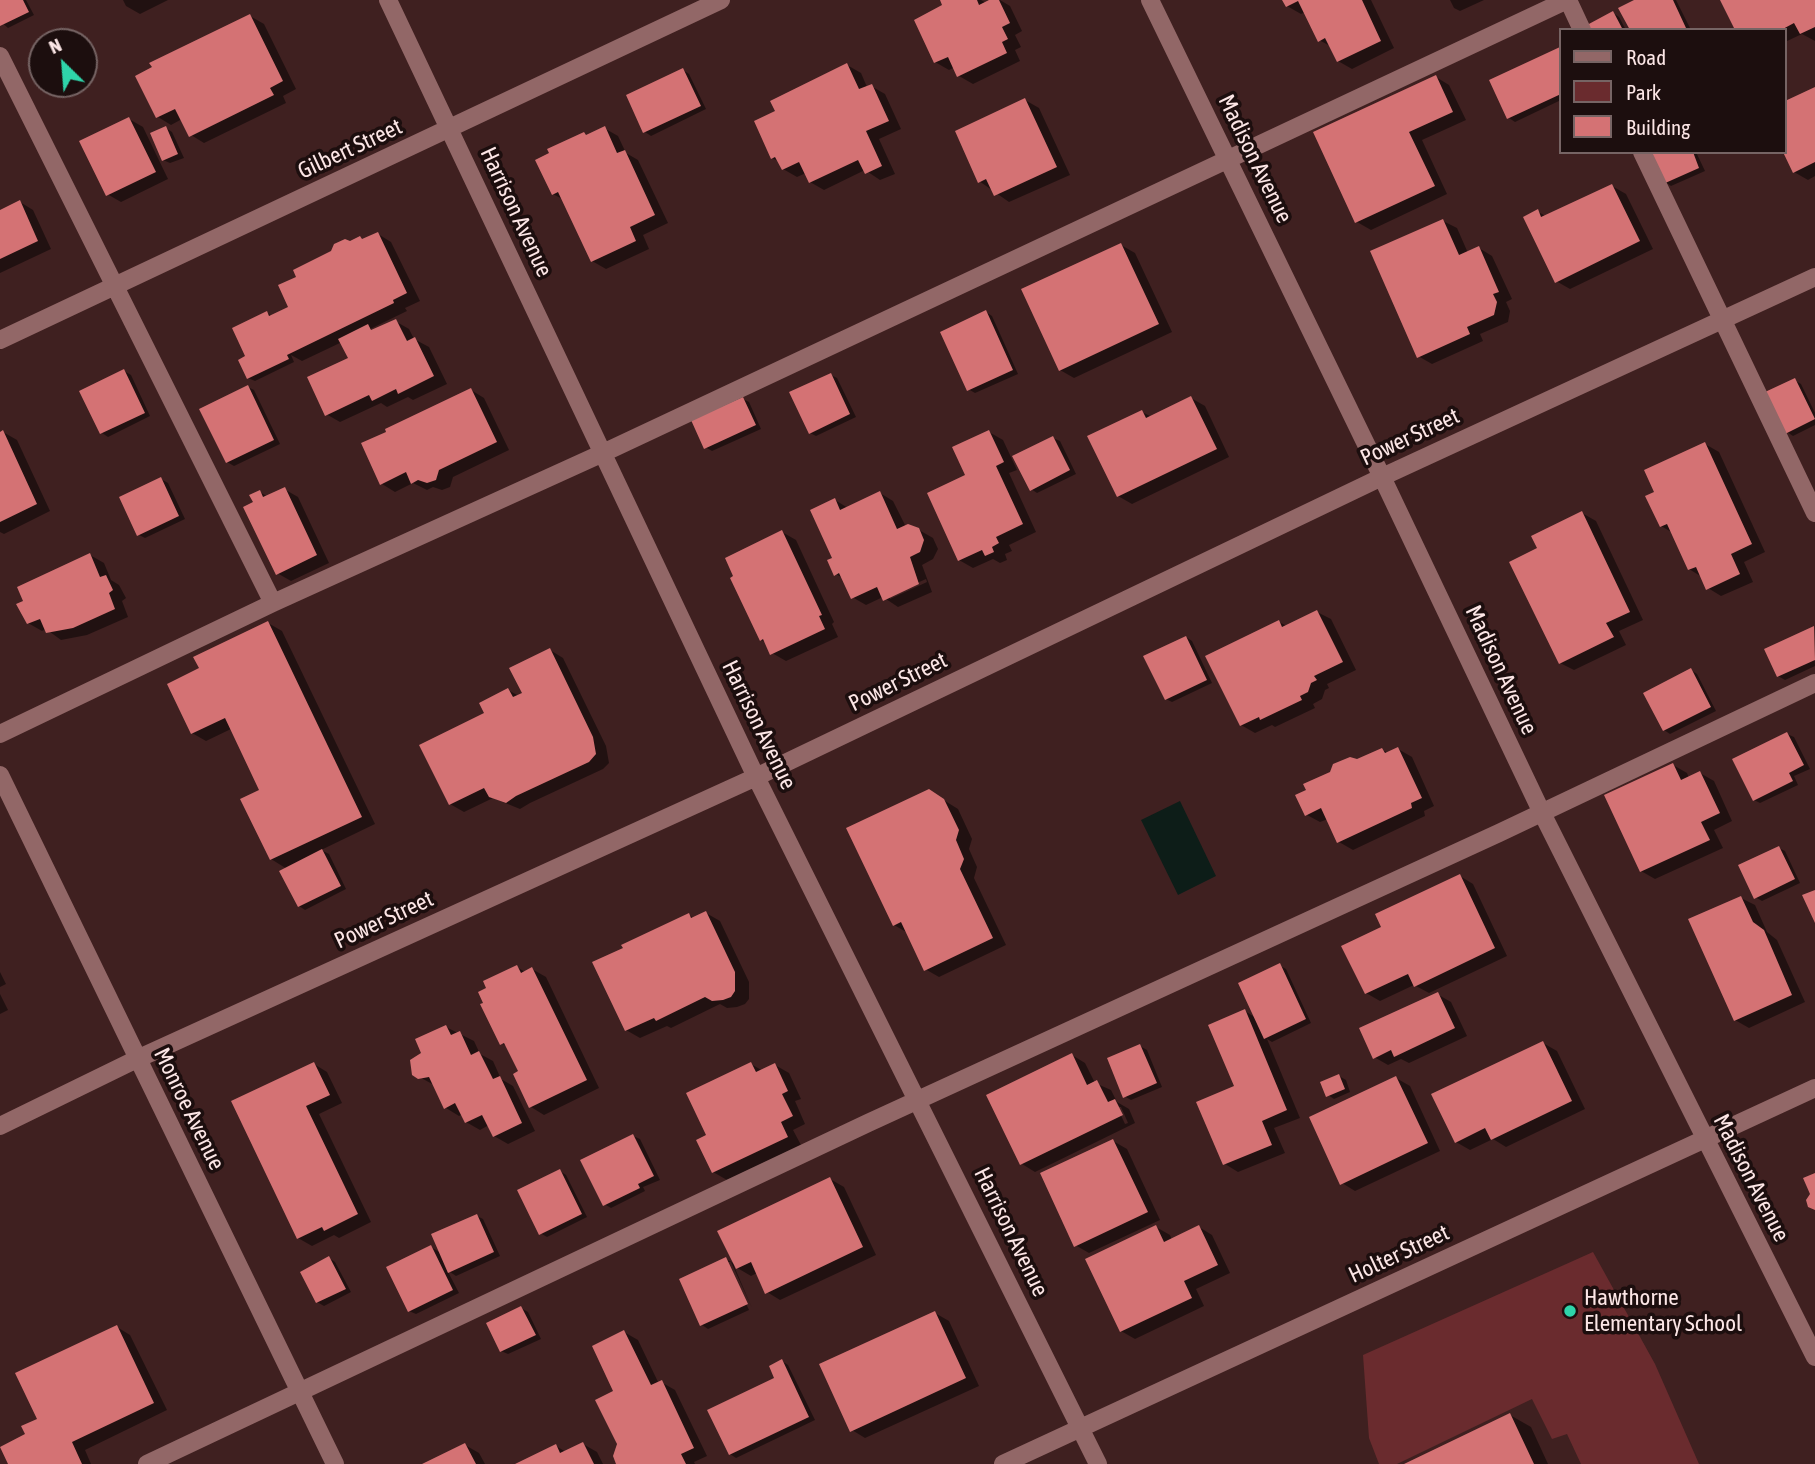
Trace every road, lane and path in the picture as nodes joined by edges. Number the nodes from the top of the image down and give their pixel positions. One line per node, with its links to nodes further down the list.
1 (388, 0): 7 (street, Harrison Avenue)
2 (721, 0): 7 (street, Gilbert Street)
3 (1150, 0): 9 (street, Madison Avenue)
4 (1567, 0): 5 (street); 9 (street)
5 (1581, 28)
6 (0, 56): 11 (street)
7 (450, 129): 11 (street, Gilbert Street); 14 (street, Harrison Avenue)
8 (1643, 154): 12 (street)
9 (1228, 159): 14 (street); 15 (street, Madison Avenue)
10 (1815, 277): 12 (street, Power Street)
11 (116, 285): 13 (street, Gilbert Street); 17 (street)
12 (1723, 320): 15 (street, Power Street); 16 (street)
13 (0, 340)
14 (603, 453): 17 (street); 21 (street, Harrison Avenue)
15 (1382, 477): 21 (street, Power Street); 22 (street, Madison Avenue)
16 (1815, 513)
17 (273, 603): 19 (street)
18 (1815, 683): 22 (street)
19 (0, 734)
20 (0, 775): 23 (street, Monroe Avenue)
21 (756, 777): 23 (street, Power Street); 25 (street, Harrison Avenue)
22 (1542, 813): 25 (street); 27 (street, Madison Avenue)
23 (137, 1059): 26 (street, Power Street); 29 (street, Monroe Avenue)
24 (1815, 1088): 27 (street, Holter Street)
25 (918, 1099): 29 (street); 30 (street, Harrison Avenue)
26 (0, 1126)
27 (1704, 1140): 28 (street, Madison Avenue); 30 (street, Holter Street)
28 (1815, 1357)
29 (299, 1392): 31 (street); 32 (street, Monroe Avenue)
30 (1080, 1428): 33 (street, Holter Street); 34 (street, Harrison Avenue)
31 (146, 1464)
32 (335, 1464)
33 (1003, 1464)
34 (1098, 1464)

